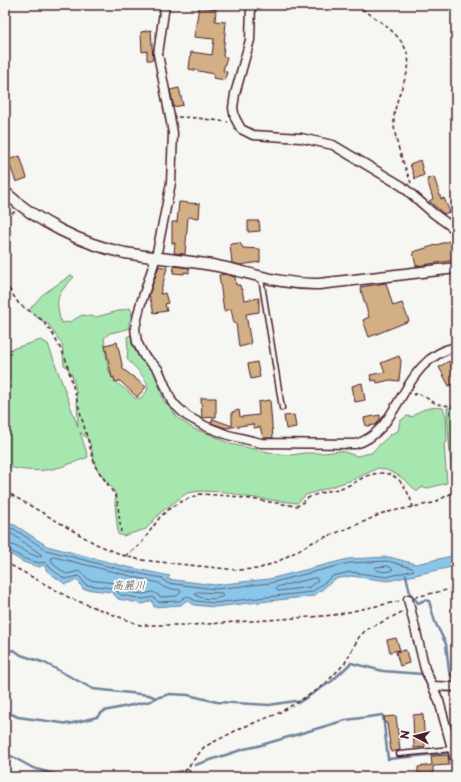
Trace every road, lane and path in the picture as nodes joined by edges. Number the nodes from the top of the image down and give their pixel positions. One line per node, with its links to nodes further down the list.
1 (165, 5): 4 (street)
2 (252, 5): 5 (street)
3 (356, 5): 7 (path)
4 (170, 118): 5 (path); 9 (street)
5 (237, 123): 7 (street)
6 (5, 192): 9 (street)
7 (415, 196): 8 (street)
8 (456, 230)
9 (156, 257): 11 (street); 14 (street)
10 (456, 268): 11 (street)
11 (260, 277): 16 (lane)
12 (5, 283): 20 (path)
13 (456, 347): 14 (street)
14 (396, 404): 15 (path)
15 (456, 407)
16 (282, 408)
17 (5, 491): 21 (path)
18 (456, 491): 19 (path)
19 (413, 507): 21 (path); 21 (path)
20 (122, 532)
21 (125, 556)
22 (5, 562): 24 (path)
23 (456, 588): 24 (path)
24 (408, 600): 25 (street)
25 (409, 609): 26 (street); 31 (path)
26 (433, 686): 27 (street); 28 (street)
27 (456, 687)
28 (452, 749): 29 (lane); 30 (street)
29 (400, 754)
30 (456, 763)
31 (186, 772): 32 (lane)
32 (189, 777)

